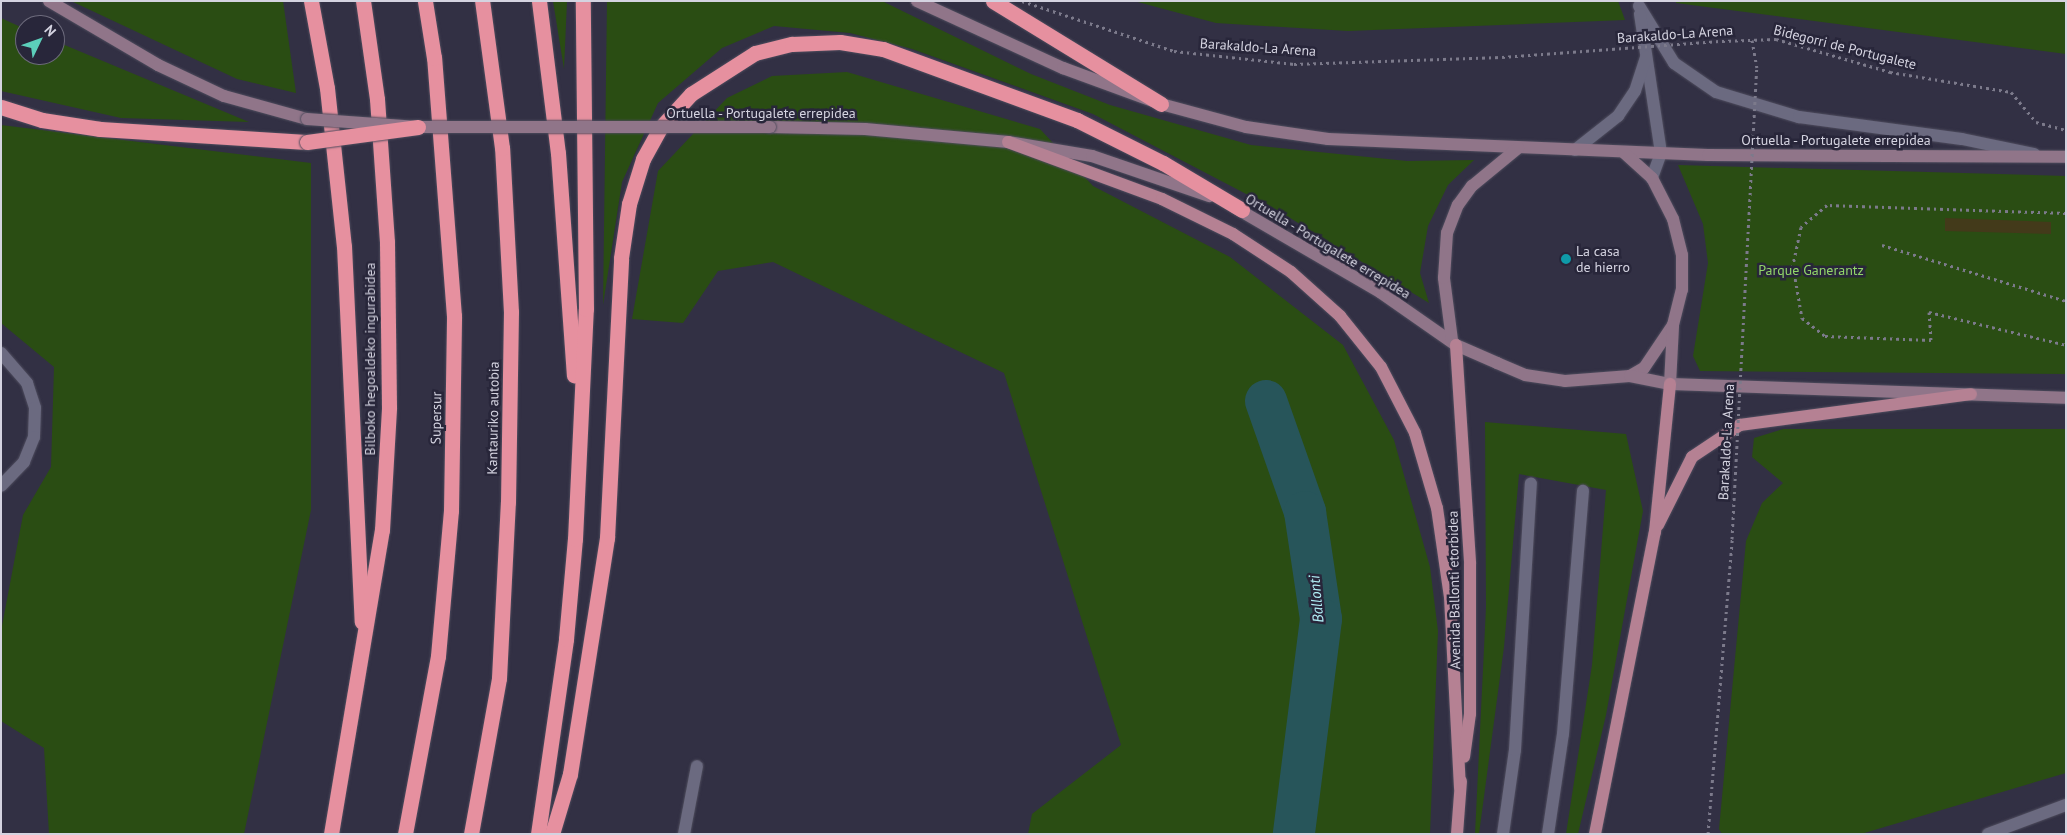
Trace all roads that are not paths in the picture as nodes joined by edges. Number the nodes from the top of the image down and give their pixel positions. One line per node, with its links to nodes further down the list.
1 (49, 1): 14 (street, Ortuella - Portugalete errepidea, bridge)
2 (311, 1): 36 (highway)
3 (363, 1): 36 (highway, Bilboko hegoaldeko ingurabidea)
4 (425, 1): 41 (highway, Supersur)
5 (482, 1): 42 (highway, Kantauriko autobia)
6 (539, 1): 31 (highway)
7 (583, 1): 31 (highway)
8 (916, 1): 12 (street)
9 (993, 1): 12 (highway)
10 (1638, 4): 11 (street); 20 (street)
11 (1647, 55): 17 (street); 19 (street)
12 (1161, 104): 16 (street)
13 (1, 107): 14 (highway, bridge)
14 (418, 127): 15 (street, Ortuella - Portugalete errepidea, bridge)
15 (1008, 142): 23 (street, Ortuella - Portugalete errepidea); 38 (main road)
16 (1518, 148): 17 (street, Ortuella - Portugalete errepidea); 25 (street)
17 (1575, 150): 18 (street, Ortuella - Portugalete errepidea)
18 (1623, 152): 19 (street, Ortuella - Portugalete errepidea); 22 (street)
19 (1661, 153): 20 (street, Ortuella - Portugalete errepidea); 22 (street)
20 (2049, 157): 21 (street, Ortuella - Portugalete errepidea)
21 (2066, 157)
22 (1652, 178): 24 (street)
23 (1242, 210): 25 (street, Ortuella - Portugalete errepidea); 44 (highway)
24 (1673, 325): 27 (street); 28 (street)
25 (1454, 343): 27 (street, Ortuella - Portugalete errepidea); 38 (main road, Avenida Ballonti etorbidea)
26 (1, 353): 33 (street)
27 (1630, 376): 28 (street)
28 (1670, 384): 29 (street); 35 (main road)
29 (1971, 394): 30 (street); 35 (main road)
30 (2066, 398)
31 (579, 448): 43 (highway)
32 (1531, 483): 47 (street)
33 (1, 486)
34 (1583, 491): 48 (street)
35 (1655, 532): 49 (main road)
36 (364, 648): 40 (highway, Bilboko hegoaldeko ingurabidea)
37 (697, 766): 45 (street)
38 (1460, 788): 46 (main road, Avenida Ballonti etorbidea)
39 (2066, 805): 50 (street)
40 (331, 834)
41 (405, 834)
42 (471, 834)
43 (538, 834)
44 (552, 834)
45 (684, 834)
46 (1456, 834)
47 (1503, 834)
48 (1548, 834)
49 (1595, 834)
50 (1988, 834)

